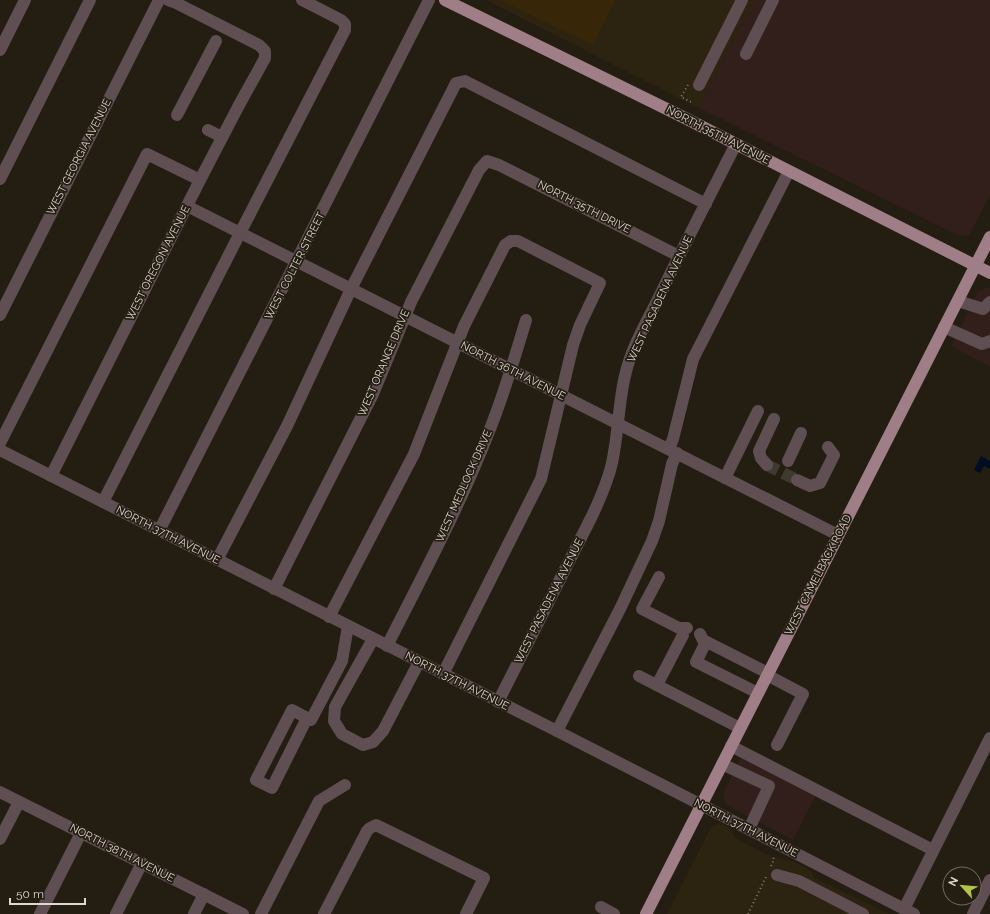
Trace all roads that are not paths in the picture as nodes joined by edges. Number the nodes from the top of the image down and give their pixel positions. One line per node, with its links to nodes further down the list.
1 (25, 0): 11 (street)
2 (90, 0): 20 (street)
3 (159, 0): 33 (street, WEST GEORGIA AVENUE)
4 (168, 0): 16 (street, WEST OREGON AVENUE)
5 (302, 0): 24 (street)
6 (429, 0): 27 (street, WEST COLTER STREET)
7 (445, 0): 17 (main road, NORTH 35TH AVENUE)
8 (742, 0): 13 (street)
9 (774, 0): 12 (street)
10 (216, 41): 14 (street)
11 (0, 50)
12 (746, 54)
13 (699, 85)
14 (177, 115)
15 (208, 130): 16 (street)
16 (222, 137): 21 (street, WEST OREGON AVENUE)
17 (736, 144): 19 (main road, NORTH 35TH AVENUE); 22 (street, WEST PASADENA AVENUE)
18 (487, 161): 26 (street, NORTH 35TH DRIVE); 34 (street, WEST ORANGE DRIVE)
19 (789, 171): 28 (main road, NORTH 35TH AVENUE); 48 (street)
20 (0, 180)
21 (200, 180): 23 (street, WEST OREGON AVENUE); 45 (street)
22 (706, 204): 26 (street, WEST PASADENA AVENUE); 30 (street)
23 (187, 206): 24 (street, NORTH 36TH AVENUE); 51 (street, WEST OREGON AVENUE)
24 (240, 233): 27 (street, NORTH 36TH AVENUE); 54 (street)
25 (990, 237): 28 (main road, WEST CAMELBACK ROAD)
26 (679, 256): 43 (street, WEST PASADENA AVENUE)
27 (297, 262): 30 (street, NORTH 36TH AVENUE); 55 (street, WEST COLTER STREET)
28 (975, 266): 29 (main road, NORTH 35TH AVENUE); 31 (main road, WEST CAMELBACK ROAD)
29 (990, 273)
30 (351, 289): 34 (street, NORTH 36TH AVENUE); 57 (street)
31 (958, 301): 32 (street); 36 (main road, WEST CAMELBACK ROAD)
32 (990, 302)
33 (0, 315)
34 (405, 316): 38 (street, NORTH 36TH AVENUE); 59 (street, WEST ORANGE DRIVE)
35 (526, 320): 39 (street, WEST MEDLOCK DRIVE)
36 (944, 327): 37 (street); 56 (main road, WEST CAMELBACK ROAD)
37 (990, 341)
38 (458, 343): 39 (street, NORTH 36TH AVENUE); 40 (street); 60 (street)
39 (511, 370): 40 (street, NORTH 36TH AVENUE); 65 (street, WEST MEDLOCK DRIVE)
40 (561, 395): 43 (street, NORTH 36TH AVENUE); 67 (street)
41 (758, 411): 52 (street)
42 (774, 420): 50 (street)
43 (619, 424): 48 (street, NORTH 36TH AVENUE); 72 (street, WEST PASADENA AVENUE)
44 (801, 433): 49 (street)
45 (0, 443)
46 (828, 447): 53 (street)
47 (0, 450): 51 (street, NORTH 37TH AVENUE)
48 (673, 451): 52 (street, NORTH 36TH AVENUE); 75 (street)
49 (788, 461)
50 (767, 465)
51 (51, 476): 54 (street, NORTH 37TH AVENUE)
52 (725, 478): 56 (street, NORTH 36TH AVENUE)
53 (797, 480)
54 (103, 502): 55 (street, NORTH 37TH AVENUE)
55 (159, 531): 57 (street, NORTH 37TH AVENUE)
56 (838, 535): 68 (main road, WEST CAMELBACK ROAD)
57 (217, 560): 59 (street, NORTH 37TH AVENUE)
58 (658, 577): 62 (street)
59 (274, 589): 60 (street, NORTH 37TH AVENUE)
60 (329, 617): 61 (street, NORTH 37TH AVENUE)
61 (348, 626): 63 (street, NORTH 37TH AVENUE); 73 (street)
62 (683, 630): 64 (street); 70 (street)
63 (373, 639): 65 (street, NORTH 37TH AVENUE); 66 (street)
64 (703, 639): 68 (street); 71 (street)
65 (387, 646): 66 (street, NORTH 37TH AVENUE)
66 (419, 662): 67 (street, NORTH 37TH AVENUE)
67 (443, 674): 72 (street, NORTH 37TH AVENUE)
68 (767, 674): 71 (main road, WEST CAMELBACK ROAD); 77 (street)
69 (639, 676): 70 (street)
70 (657, 685): 74 (street)
71 (758, 693): 74 (main road, WEST CAMELBACK ROAD)
72 (498, 702): 75 (street, NORTH 37TH AVENUE)
73 (307, 718): 73 (street)
74 (740, 728): 78 (main road, WEST CAMELBACK ROAD)
75 (557, 731): 83 (street, NORTH 37TH AVENUE)
76 (990, 738): 87 (street)
77 (777, 745)
78 (731, 746): 79 (main road, WEST CAMELBACK ROAD); 87 (street)
79 (722, 764): 83 (main road, WEST CAMELBACK ROAD); 84 (street)
80 (345, 785): 98 (street)
81 (0, 792): 82 (street, NORTH 38TH AVENUE)
82 (19, 802): 85 (street, NORTH 38TH AVENUE); 86 (street)
83 (702, 805): 84 (street, NORTH 37TH AVENUE); 102 (main road, WEST CAMELBACK ROAD)
84 (749, 829): 93 (street, NORTH 37TH AVENUE)
85 (81, 833): 88 (street, NORTH 38TH AVENUE); 94 (street)
86 (0, 839)
87 (933, 850): 93 (street)
88 (142, 863): 91 (street, NORTH 38TH AVENUE); 95 (street)
89 (777, 875): 103 (street)
90 (990, 880): 104 (street)
91 (204, 894): 96 (street); 97 (street, NORTH 38TH AVENUE)
92 (601, 908): 101 (street)
93 (909, 911)
94 (40, 914)
95 (116, 914)
96 (194, 914)
97 (243, 914)
98 (262, 914)
99 (324, 914): 100 (street)
100 (466, 914)
101 (614, 914)
102 (646, 914)
103 (863, 914)
104 (973, 914)

